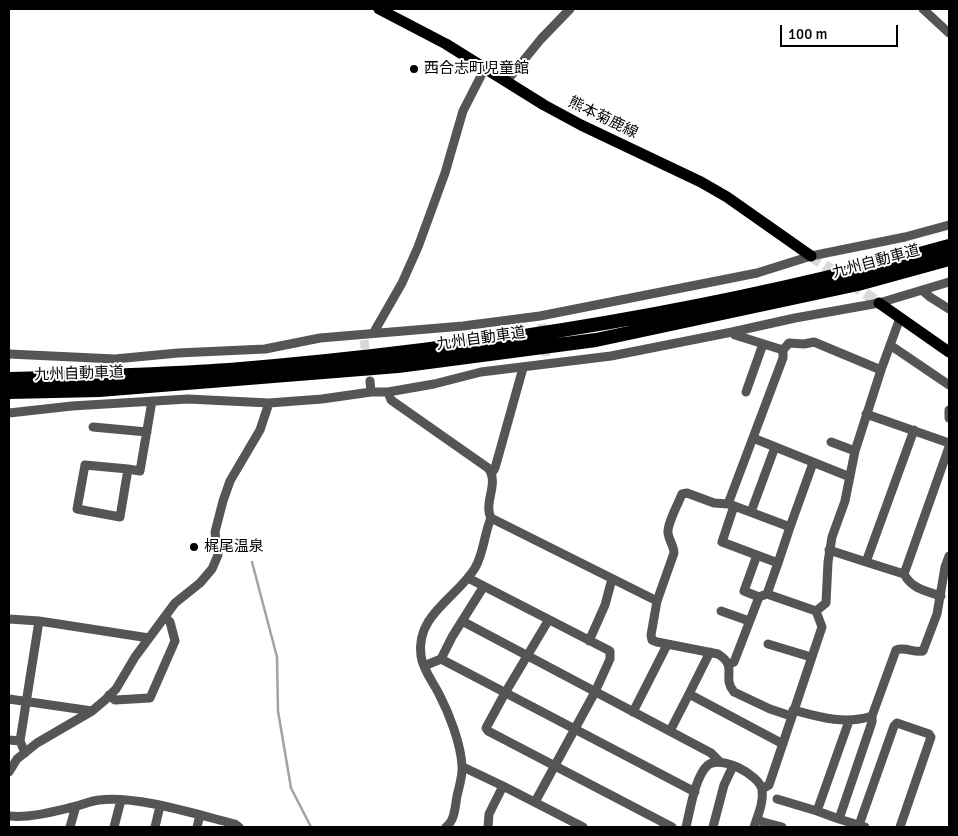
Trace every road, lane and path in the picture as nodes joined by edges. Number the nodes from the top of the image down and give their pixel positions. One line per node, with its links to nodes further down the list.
1 (379, 9): 5 (main road, 熊本菊鹿線)
2 (570, 9): 6 (street)
3 (923, 9): 4 (street)
4 (949, 33)
5 (485, 68): 6 (main road, 熊本菊鹿線); 17 (street)
6 (506, 82): 9 (main road, 熊本菊鹿線)
7 (949, 225): 9 (street)
8 (949, 246): 25 (highway, 九州自動車道)
9 (811, 256): 17 (street)
10 (949, 259): 28 (highway, 九州自動車道)
11 (949, 282): 12 (street)
12 (922, 290): 13 (street); 14 (street)
13 (880, 303): 15 (main road); 16 (street)
14 (949, 310)
15 (900, 318): 19 (street); 21 (main road)
16 (732, 332): 18 (street); 23 (street)
17 (367, 335): 22 (street)
18 (763, 344): 20 (street); 31 (street)
19 (890, 345): 24 (street); 27 (street)
20 (783, 350): 24 (street); 41 (street)
21 (949, 352)
22 (9, 354)
23 (523, 368): 30 (street); 49 (street)
24 (881, 370): 36 (street)
25 (9, 378)
26 (370, 381): 29 (street)
27 (949, 385)
28 (9, 392)
29 (371, 392): 30 (street); 33 (street)
30 (388, 392): 49 (street)
31 (746, 392)
32 (152, 401): 33 (street); 35 (street); 40 (street)
33 (269, 403): 70 (street)
34 (949, 410): 37 (street)
35 (9, 413)
36 (866, 414): 39 (street); 46 (street)
37 (949, 418)
38 (93, 427): 40 (street)
39 (914, 430): 43 (street); 58 (street)
40 (147, 432): 48 (street)
41 (753, 438): 44 (street); 51 (street)
42 (832, 442): 46 (street)
43 (949, 442)
44 (775, 447): 47 (street); 52 (street)
45 (949, 448): 60 (street)
46 (855, 450): 50 (street)
47 (813, 463): 50 (street); 54 (street)
48 (128, 469): 48 (street)
49 (492, 473): 53 (street)
50 (850, 477): 55 (street)
51 (731, 505): 52 (street); 56 (street); 67 (street)
52 (751, 512): 54 (street)
53 (491, 518): 61 (street); 62 (street)
54 (790, 527): 59 (street)
55 (829, 550): 58 (street); 69 (street)
56 (757, 555): 59 (street); 65 (street)
57 (949, 556): 63 (street)
58 (866, 562): 60 (street)
59 (778, 563): 65 (street)
60 (904, 574): 66 (street)
61 (468, 578): 64 (street); 85 (street)
62 (612, 579): 67 (street); 77 (street)
63 (946, 583): 66 (street)
64 (484, 586): 73 (street); 74 (street)
65 (763, 596): 69 (street); 75 (street)
66 (941, 596): 95 (street)
67 (657, 601): 79 (street)
68 (721, 611): 75 (street)
69 (816, 611): 82 (street)
70 (165, 617): 76 (street); 89 (street)
71 (9, 619): 72 (street)
72 (39, 621): 76 (street); 91 (street)
73 (462, 621): 81 (street); 83 (street)
74 (548, 621): 77 (street); 81 (street)
75 (749, 622): 84 (street)
76 (149, 638): 89 (street)
77 (589, 641): 86 (street)
78 (768, 644): 82 (street)
79 (667, 645): 80 (street); 93 (street)
80 (710, 652): 84 (street); 88 (street)
81 (527, 656): 86 (street); 87 (street)
82 (812, 657): 94 (street)
83 (441, 659): 85 (street); 87 (street)
84 (730, 664): 94 (street)
85 (424, 666): 106 (street)
86 (595, 692): 93 (street); 97 (street)
87 (505, 693): 97 (street); 104 (street)
88 (689, 694): 98 (street); 101 (street)
89 (110, 695): 92 (street)
90 (9, 699): 91 (street)
91 (26, 701): 92 (street); 100 (street)
92 (92, 711): 102 (street)
93 (633, 712): 98 (street)
94 (792, 713): 96 (street); 101 (street)
95 (872, 716): 96 (street); 120 (street)
96 (848, 721): 116 (street)
97 (574, 730): 104 (street); 110 (street)
98 (670, 732): 103 (street)
99 (9, 740): 100 (street)
100 (20, 741): 102 (street)
101 (783, 744): 109 (street)
102 (25, 753): 107 (street)
103 (718, 761): 105 (street); 110 (street)
104 (555, 766): 113 (street); 119 (street)
105 (733, 766): 109 (street); 134 (street)
106 (463, 767): 108 (street); 128 (street)
107 (9, 772)
108 (503, 786): 113 (street); 129 (street)
109 (762, 789): 121 (street)
110 (695, 792): 133 (street)
111 (777, 799): 116 (street)
112 (120, 800): 114 (street); 115 (street); 124 (street)
113 (535, 802): 130 (street)
114 (76, 806): 118 (street); 123 (street)
115 (160, 806): 117 (street); 125 (street)
116 (817, 811): 120 (street)
117 (200, 815): 126 (street); 127 (street)
118 (9, 816)
119 (655, 819): 131 (street); 132 (street)
120 (839, 819): 122 (street)
121 (756, 823): 135 (street)
122 (862, 826): 136 (street)
123 (70, 827)
124 (114, 827)
125 (155, 827)
126 (196, 827)
127 (239, 827)
128 (446, 827)
129 (488, 827)
130 (583, 827)
131 (650, 827)
132 (672, 827)
133 (686, 827)
134 (713, 827)
135 (782, 827)
136 (900, 827)

